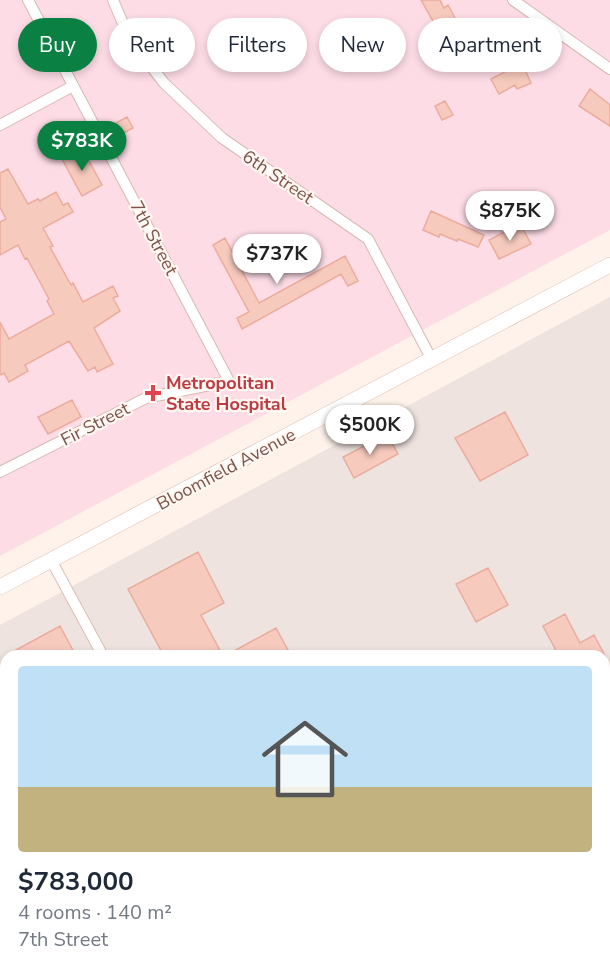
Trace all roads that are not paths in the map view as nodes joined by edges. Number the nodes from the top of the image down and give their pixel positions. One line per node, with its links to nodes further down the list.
1 (28, 0): 5 (street, 7th Street)
2 (113, 0): 8 (street, 6th Street)
3 (513, 0): 4 (street)
4 (610, 69)
5 (73, 86): 6 (street); 9 (street, 7th Street)
6 (0, 125)
7 (610, 265): 8 (main road, Bloomfield Avenue)
8 (432, 360): 11 (main road, Bloomfield Avenue)
9 (229, 381): 10 (street, Fir Street)
10 (0, 472)
11 (51, 560): 12 (main road, Bloomfield Avenue); 13 (street)
12 (0, 587)
13 (100, 650)

